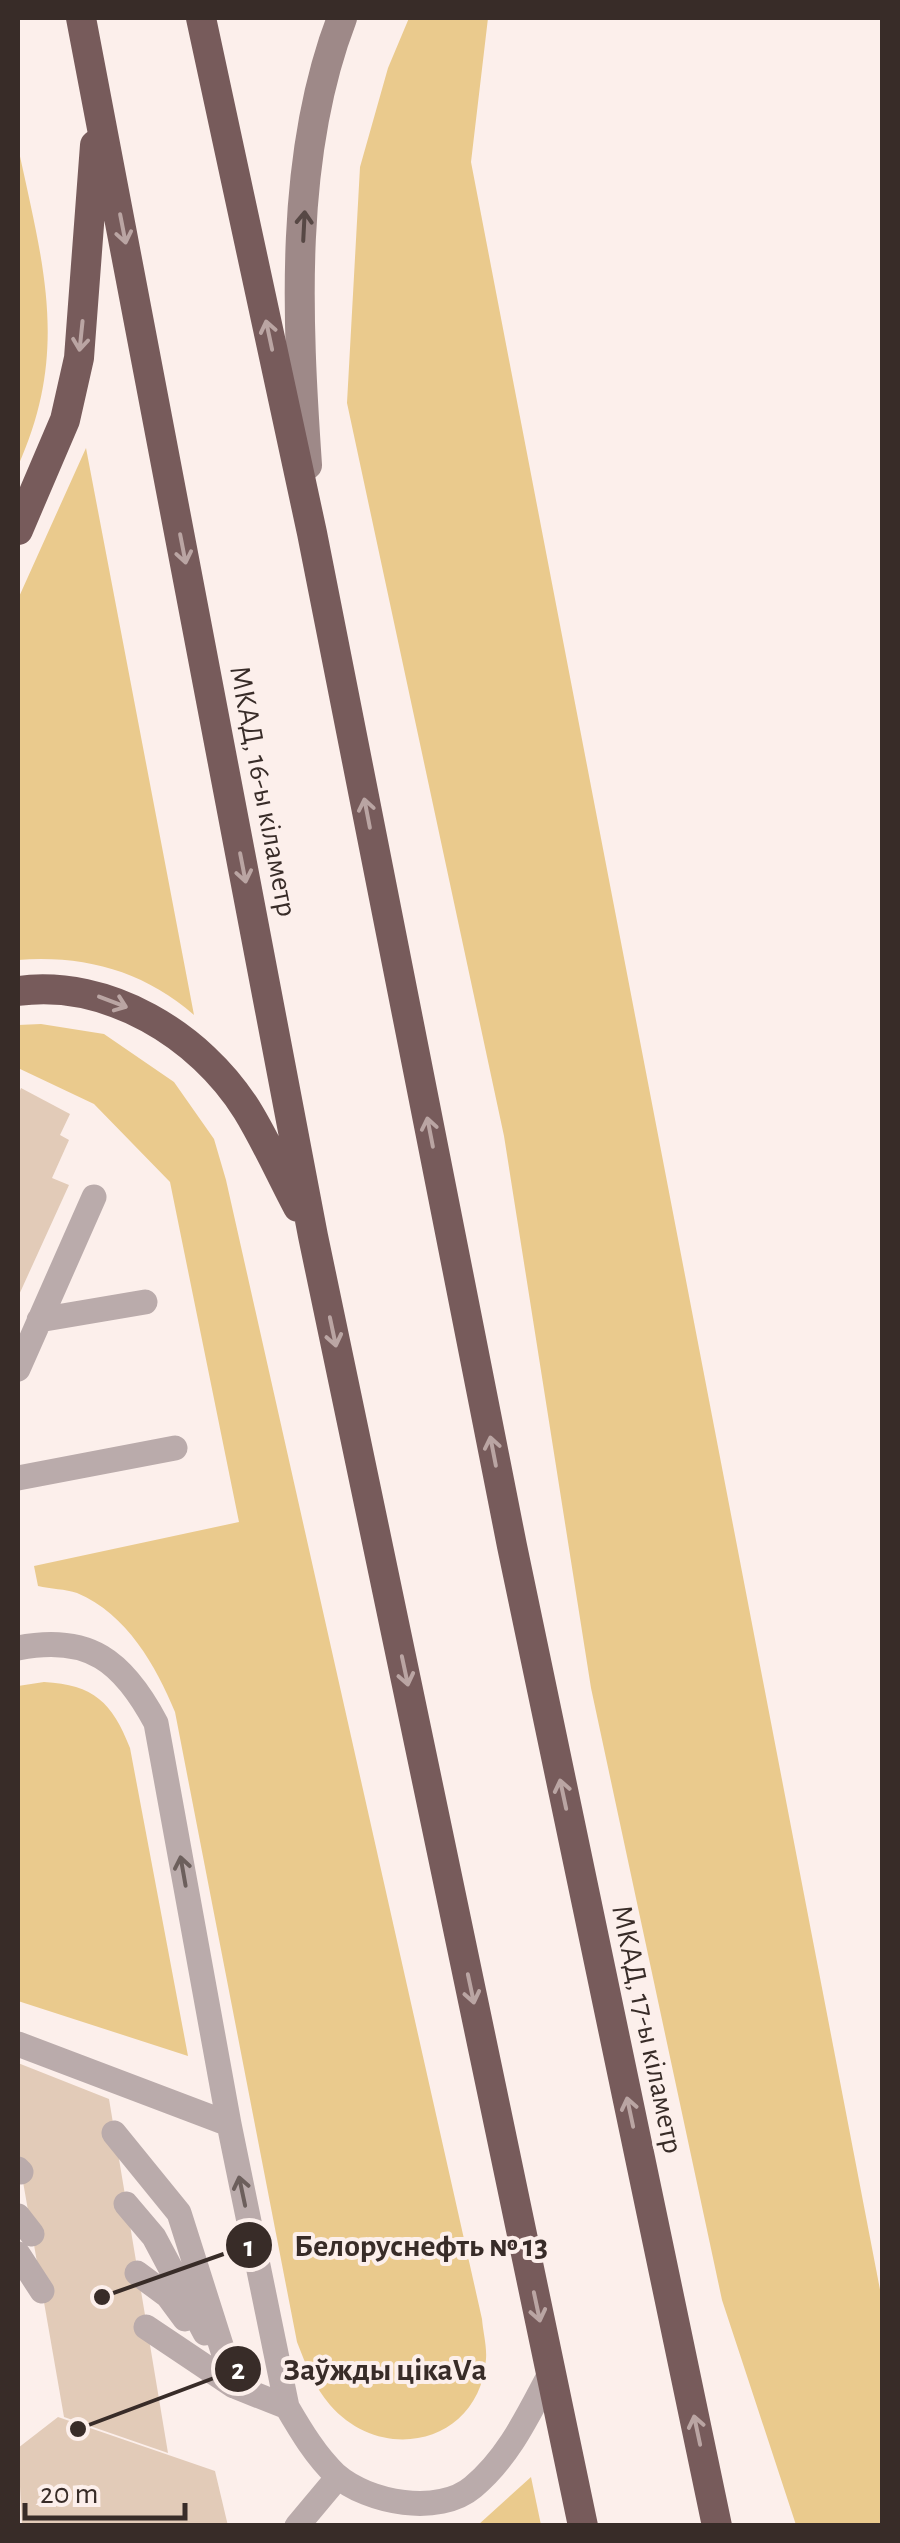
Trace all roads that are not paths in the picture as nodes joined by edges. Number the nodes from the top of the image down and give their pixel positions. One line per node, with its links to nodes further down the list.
1 (81, 18): 4 (highway, МКАД, 16-ы кіламетр)
2 (201, 18): 6 (highway, one-way to 2)
3 (342, 18): 6 (main road, one-way to 3)
4 (98, 99): 5 (highway, one-way to 5); 9 (highway, МКАД, 16-ы кіламетр, one-way to 9)
5 (18, 530)
6 (312, 533): 30 (highway, МКАД, 17-ы кіламетр, one-way to 6)
7 (18, 991): 9 (highway, one-way to 9)
8 (94, 1197): 11 (lane)
9 (313, 1236): 24 (highway, МКАД, 16-ы кіламетр, one-way to 24)
10 (145, 1302): 11 (lane)
11 (39, 1320): 12 (lane)
12 (18, 1369)
13 (175, 1448): 14 (lane)
14 (18, 1478)
15 (18, 1648): 17 (lane, one-way to 15)
16 (18, 2044): 17 (lane)
17 (229, 2124): 26 (lane, one-way to 17)
18 (114, 2133): 25 (lane)
19 (126, 2204): 25 (lane)
20 (22, 2235): 22 (lane)
21 (137, 2273): 25 (lane)
22 (42, 2291)
23 (146, 2327): 25 (lane)
24 (550, 2374): 27 (lane); 29 (highway)
25 (234, 2386): 26 (lane)
26 (286, 2407): 27 (lane)
27 (338, 2477): 28 (lane)
28 (296, 2526)
29 (583, 2526)
30 (717, 2526)

